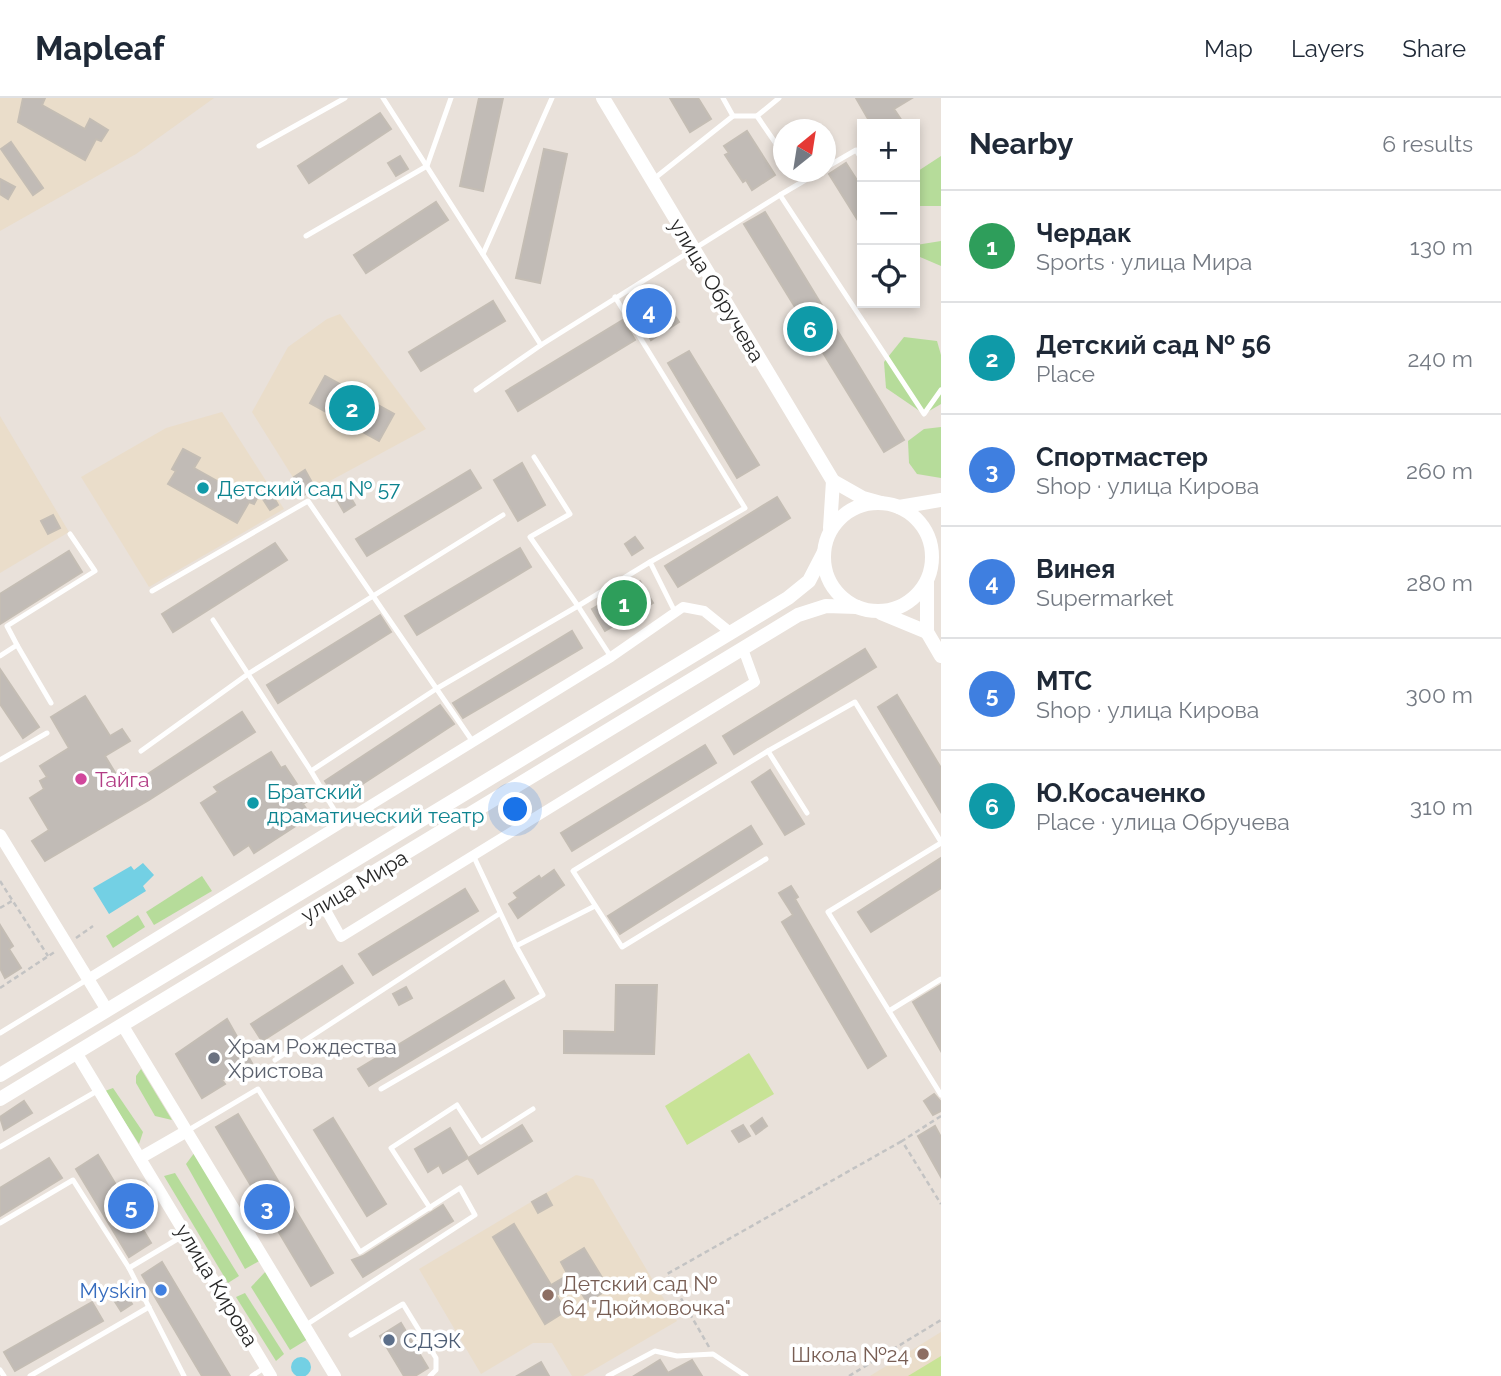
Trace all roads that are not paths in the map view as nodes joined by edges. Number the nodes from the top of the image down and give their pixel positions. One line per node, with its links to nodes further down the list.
1 (345, 98): 11 (lane)
2 (383, 98): 14 (lane)
3 (451, 98): 14 (lane)
4 (552, 98): 20 (lane)
5 (603, 98): 15 (main road, улица Обручева)
6 (723, 98): 8 (lane)
7 (779, 98): 9 (lane)
8 (733, 116): 9 (lane); 15 (lane)
9 (757, 116): 10 (lane)
10 (773, 139)
11 (259, 146)
12 (857, 152): 13 (lane)
13 (836, 162)
14 (427, 166): 18 (lane); 20 (lane)
15 (652, 180): 19 (main road, улица Обручева)
16 (802, 182): 17 (lane)
17 (779, 195): 19 (lane); 24 (lane)
18 (306, 236)
19 (692, 249): 21 (lane); 26 (main road, улица Обручева)
20 (483, 254): 22 (lane)
21 (615, 297): 22 (lane); 36 (lane)
22 (541, 345): 23 (lane)
23 (476, 390)
24 (941, 390)
25 (534, 457): 40 (lane)
26 (833, 481): 28 (main road, улица Обручева); 31 (main road)
27 (941, 500): 29 (main road)
28 (881, 503): 29 (main road); 31 (main road)
29 (899, 507): 35 (main road)
30 (503, 515): 39 (lane)
31 (830, 532): 34 (main road)
32 (70, 534): 47 (lane)
33 (941, 540): 35 (main road)
34 (824, 552): 41 (main road); 45 (main road, улица Мира)
35 (932, 558): 37 (main road)
36 (650, 562): 40 (lane); 43 (lane)
37 (927, 580): 42 (main road); 46 (main road)
38 (152, 591): 39 (lane)
39 (372, 595): 52 (lane); 53 (lane)
40 (578, 606): 51 (lane); 53 (lane)
41 (857, 607): 42 (main road); 48 (main road, улица Мира)
42 (873, 611): 46 (main road)
43 (675, 612): 45 (street); 51 (street)
44 (213, 620): 52 (lane)
45 (730, 632): 71 (main road, улица Мира)
46 (927, 632): 50 (main road)
47 (16, 645): 49 (lane); 54 (lane)
48 (743, 649): 65 (street); 67 (main road, улица Мира)
49 (0, 656)
50 (941, 656)
51 (611, 657): 56 (street)
52 (248, 674): 57 (lane); 60 (lane)
53 (436, 689): 56 (lane); 60 (lane)
54 (51, 703)
55 (47, 733): 59 (lane)
56 (473, 742): 62 (street)
57 (141, 751)
58 (768, 751): 61 (lane); 64 (lane); 68 (lane)
59 (0, 760)
60 (311, 771): 62 (lane)
61 (807, 813)
62 (342, 822): 73 (street)
63 (0, 835): 73 (street)
64 (941, 843): 76 (lane)
65 (473, 855): 67 (street); 69 (lane)
66 (766, 859): 68 (lane)
67 (323, 905): 72 (main road, улица Мира)
68 (595, 906): 70 (lane)
69 (499, 914): 70 (lane); 80 (lane)
70 (516, 946): 82 (lane)
71 (193, 959): 72 (main road); 75 (main road, улица Мира)
72 (205, 976): 77 (main road, улица Мира)
73 (88, 979): 75 (street); 78 (lane)
74 (941, 979): 76 (lane)
75 (107, 1010): 81 (main road, улица Мира)
76 (889, 1011): 84 (lane)
77 (123, 1026): 79 (main road, улица Мира); 87 (street)
78 (0, 1033)
79 (77, 1054): 83 (street, улица Кирова); 85 (main road, улица Мира)
80 (275, 1060)
81 (0, 1075)
82 (381, 1089)
83 (99, 1090): 88 (lane); 89 (street, улица Кирова)
84 (941, 1096)
85 (0, 1099)
86 (533, 1109): 90 (lane)
87 (187, 1131): 89 (street); 90 (lane); 95 (street)
88 (0, 1147)
89 (140, 1158): 92 (street, улица Кирова)
90 (430, 1208): 95 (lane)
91 (0, 1223): 93 (lane)
92 (186, 1234): 93 (lane); 98 (street, улица Кирова)
93 (129, 1268): 94 (lane)
94 (149, 1307): 100 (lane); 101 (lane)
95 (304, 1325): 103 (street)
96 (351, 1335): 104 (lane)
97 (0, 1370): 99 (lane)
98 (269, 1372): 102 (lane)
99 (4, 1376)
100 (30, 1376)
101 (184, 1376)
102 (252, 1376)
103 (335, 1376)
104 (430, 1376)
105 (608, 1376): 106 (lane)
106 (746, 1376)

